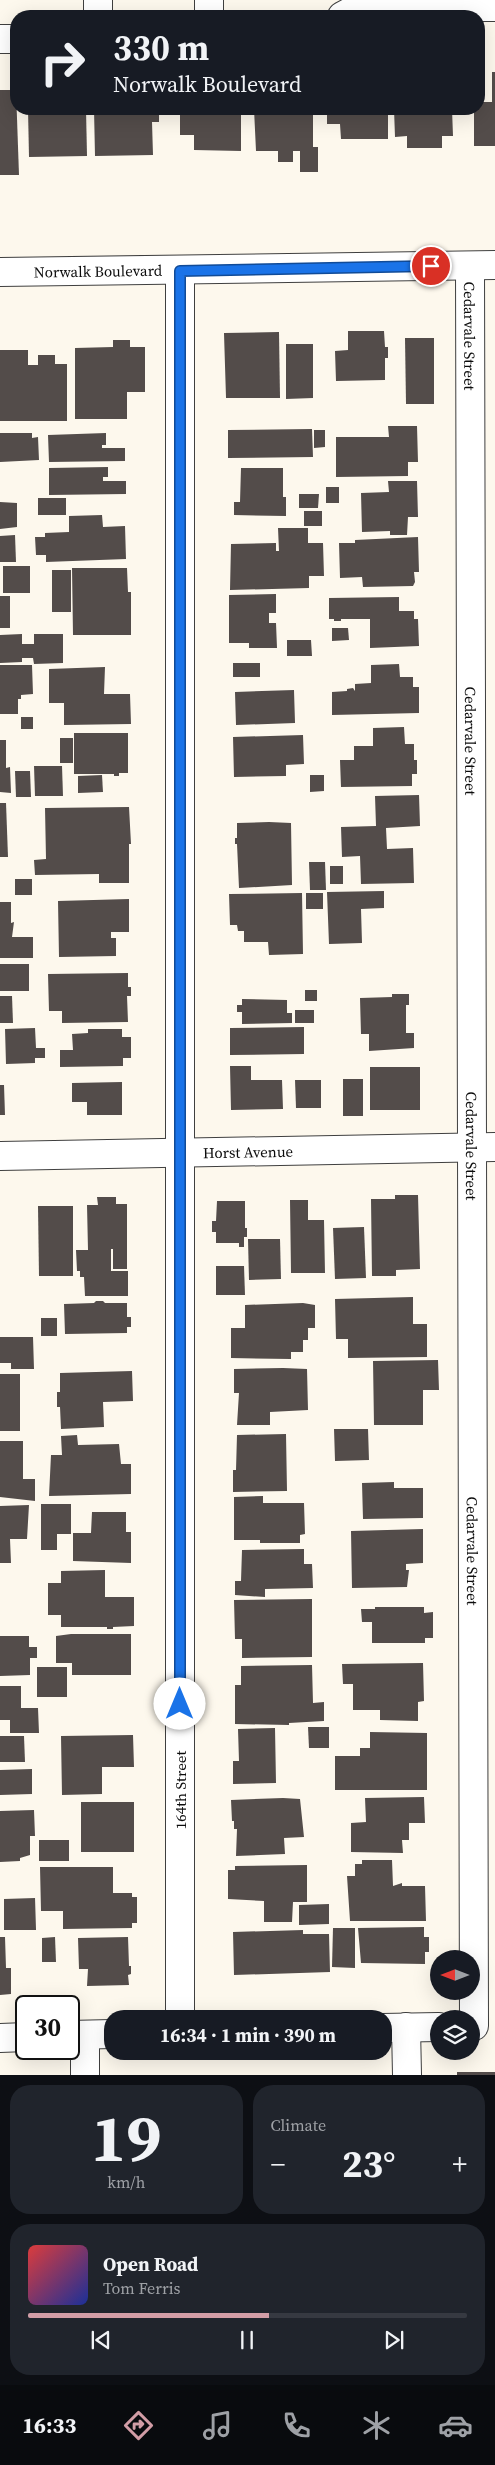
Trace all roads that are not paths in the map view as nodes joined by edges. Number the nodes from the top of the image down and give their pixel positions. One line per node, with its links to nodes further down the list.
1 (495, 7): 2 (street)
2 (349, 8)
3 (482, 266): 4 (street, Norwalk Boulevard); 6 (street, Cedarvale Street)
4 (180, 271): 5 (street, Norwalk Boulevard); 7 (street, 164th Street)
5 (0, 272)
6 (483, 1147): 7 (street, Horst Avenue); 11 (street, Cedarvale Street)
7 (180, 1152): 8 (street, Horst Avenue); 9 (street, 164th Street)
8 (0, 1156)
9 (180, 2010)
10 (430, 2026): 12 (street)
11 (480, 2026)
12 (394, 2027): 19 (street)
13 (104, 2034): 14 (street)
14 (80, 2035)
15 (15, 2037): 16 (street)
16 (0, 2038)
17 (80, 2050): 18 (street)
18 (85, 2075)
19 (407, 2075)

